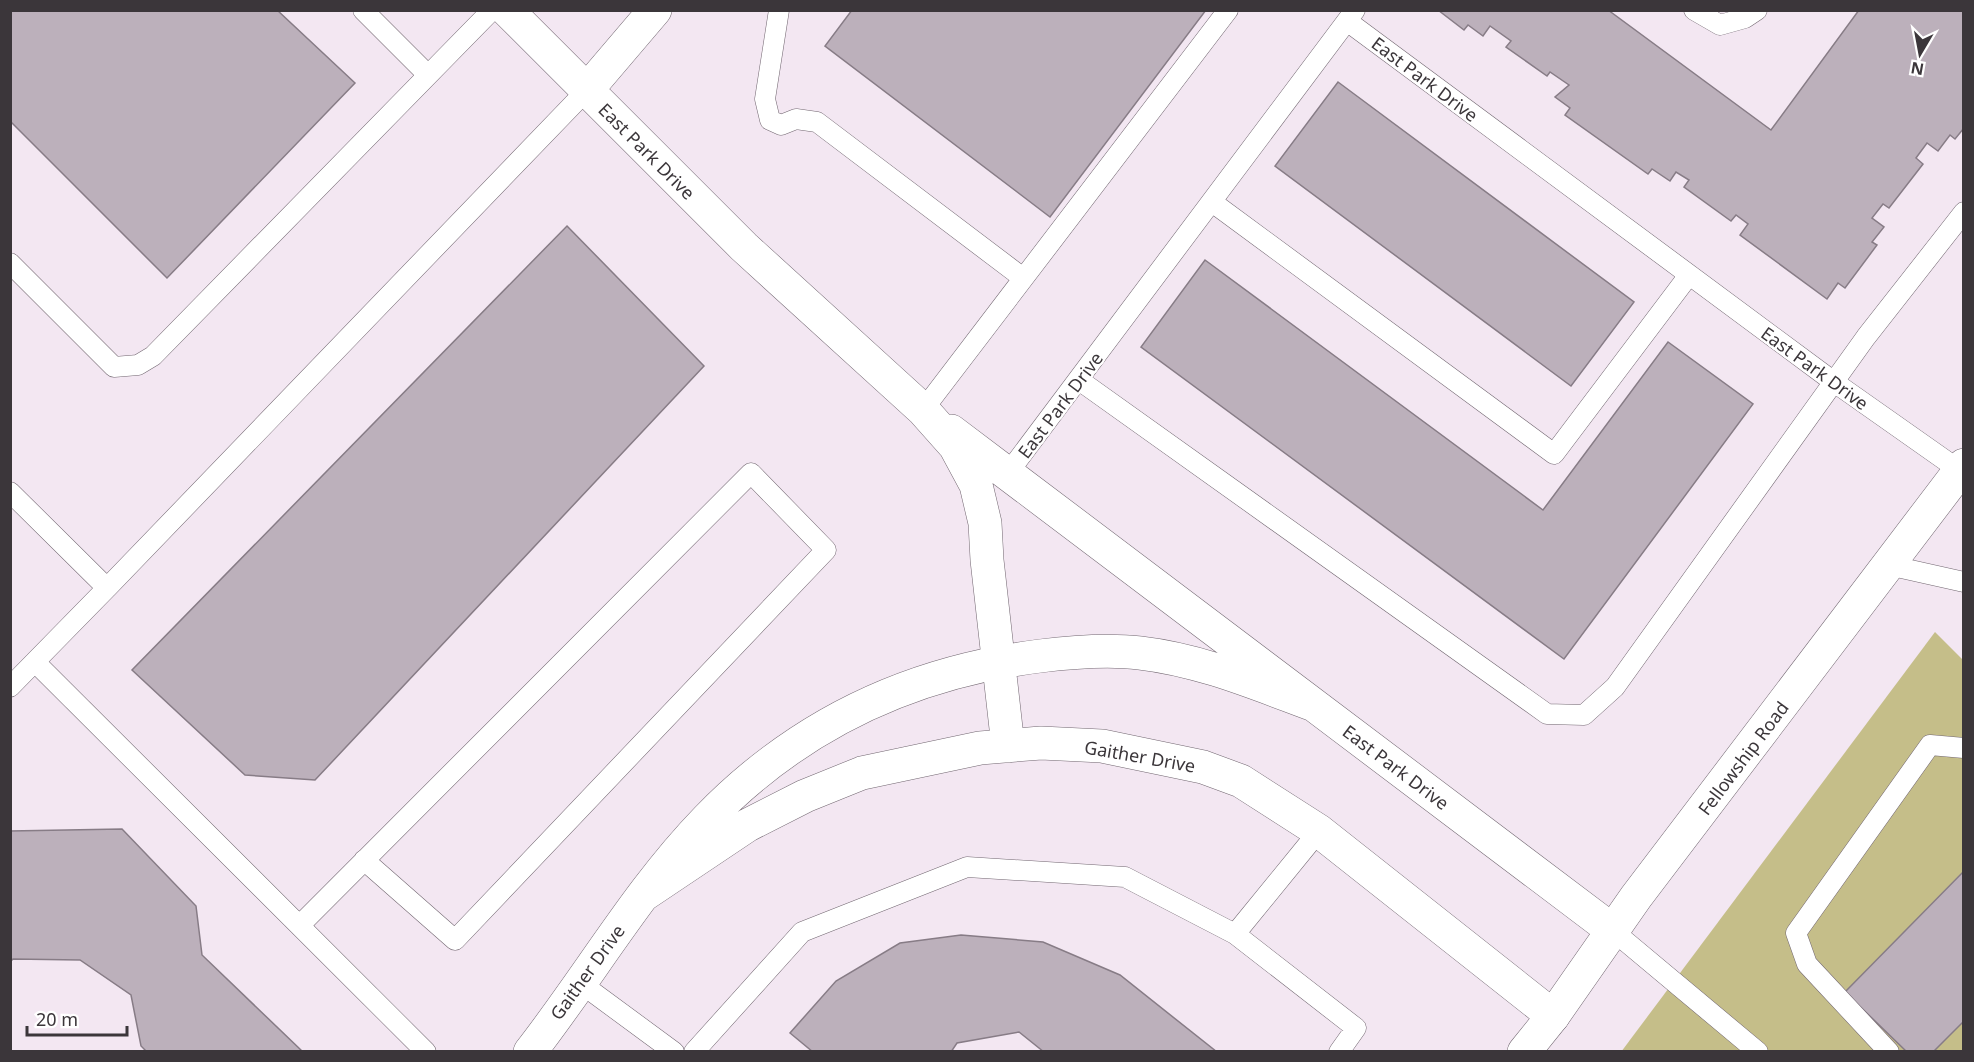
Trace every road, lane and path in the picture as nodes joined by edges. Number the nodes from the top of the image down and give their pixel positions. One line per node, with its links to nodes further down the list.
1 (363, 10): 10 (lane)
2 (492, 10): 10 (lane)
3 (507, 10): 11 (street, East Park Drive)
4 (655, 10): 11 (street)
5 (779, 10): 16 (lane)
6 (1228, 10): 16 (lane)
7 (1694, 10): 8 (lane)
8 (1756, 10)
9 (1351, 16): 12 (lane, East Park Drive); 15 (lane, East Park Drive)
10 (428, 75): 14 (lane)
11 (586, 91): 19 (street, East Park Drive); 25 (lane)
12 (1212, 202): 15 (lane); 17 (lane, East Park Drive)
13 (1964, 212): 18 (lane)
14 (10, 263)
15 (1689, 275): 18 (lane, East Park Drive)
16 (1023, 278): 19 (lane)
17 (1079, 380): 18 (lane); 21 (lane, East Park Drive)
18 (1834, 382): 20 (lane, East Park Drive)
19 (923, 410): 21 (street, East Park Drive); 26 (street, East Park Drive)
20 (1961, 468): 23 (street, Fellowship Road)
21 (1008, 473): 29 (street, East Park Drive)
22 (11, 495): 25 (lane)
23 (1888, 565): 24 (lane); 36 (street, Fellowship Road)
24 (1964, 582)
25 (107, 588): 27 (lane)
26 (998, 661): 29 (street, Gaither Drive); 30 (street, East Park Drive); 34 (street, Gaither Drive)
27 (35, 662): 28 (lane); 35 (lane)
28 (10, 687)
29 (1314, 705): 36 (street, East Park Drive)
30 (1008, 746): 32 (street, Gaither Drive); 34 (street, Gaither Drive)
31 (1964, 748): 47 (lane)
32 (1318, 831): 37 (lane); 39 (street, Gaither Drive)
33 (364, 860): 33 (lane); 35 (lane)
34 (645, 894): 38 (street, Gaither Drive)
35 (300, 925): 40 (lane)
36 (1612, 930): 39 (street, Fellowship Road); 46 (lane)
37 (1235, 934): 43 (lane); 44 (lane)
38 (579, 982): 41 (street, Gaither Drive); 42 (lane)
39 (1553, 1016): 45 (street, Fellowship Road)
40 (426, 1052)
41 (530, 1052)
42 (674, 1052)
43 (694, 1052)
44 (1339, 1052)
45 (1524, 1052)
46 (1758, 1052)
47 (1889, 1052)

